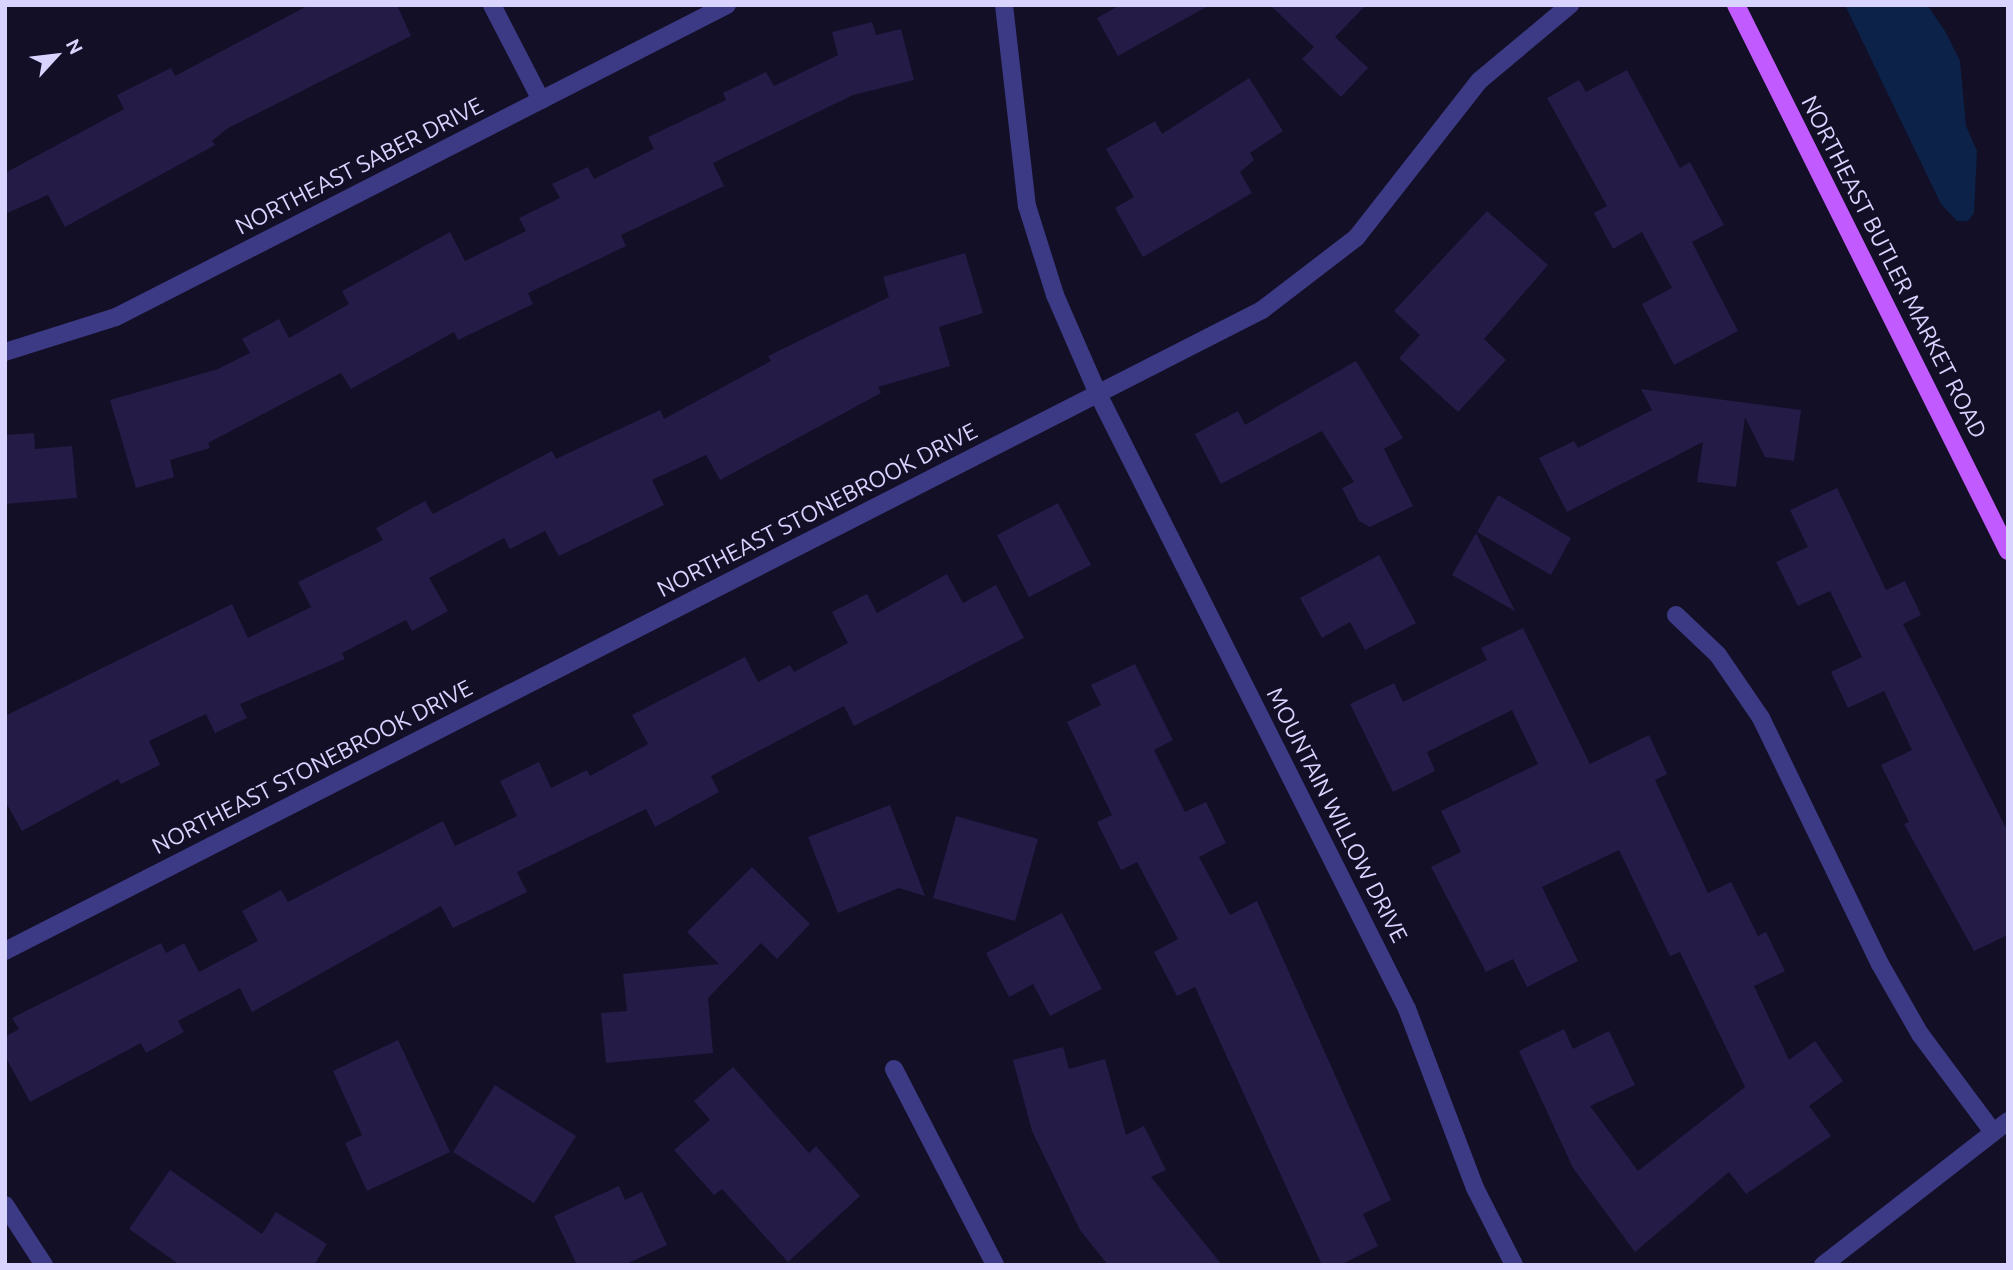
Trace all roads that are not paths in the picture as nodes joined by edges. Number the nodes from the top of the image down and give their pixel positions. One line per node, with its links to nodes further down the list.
1 (492, 5): 6 (street)
2 (727, 5): 6 (street, NORTHEAST SABER DRIVE)
3 (1004, 5): 8 (street, MOUNTAIN WILLOW DRIVE)
4 (1570, 5): 8 (street, NORTHEAST STONEBROOK DRIVE)
5 (1736, 5): 9 (main road, NORTHEAST BUTLER MARKET ROAD)
6 (541, 100): 7 (street, NORTHEAST SABER DRIVE)
7 (5, 352)
8 (1098, 394): 11 (street, NORTHEAST STONEBROOK DRIVE); 17 (street, MOUNTAIN WILLOW DRIVE)
9 (2008, 551)
10 (1676, 615): 13 (street)
11 (5, 951)
12 (894, 1069): 16 (street)
13 (2001, 1126): 18 (street)
14 (5, 1205): 15 (street)
15 (44, 1265)
16 (995, 1265)
17 (1514, 1265)
18 (1823, 1265)

